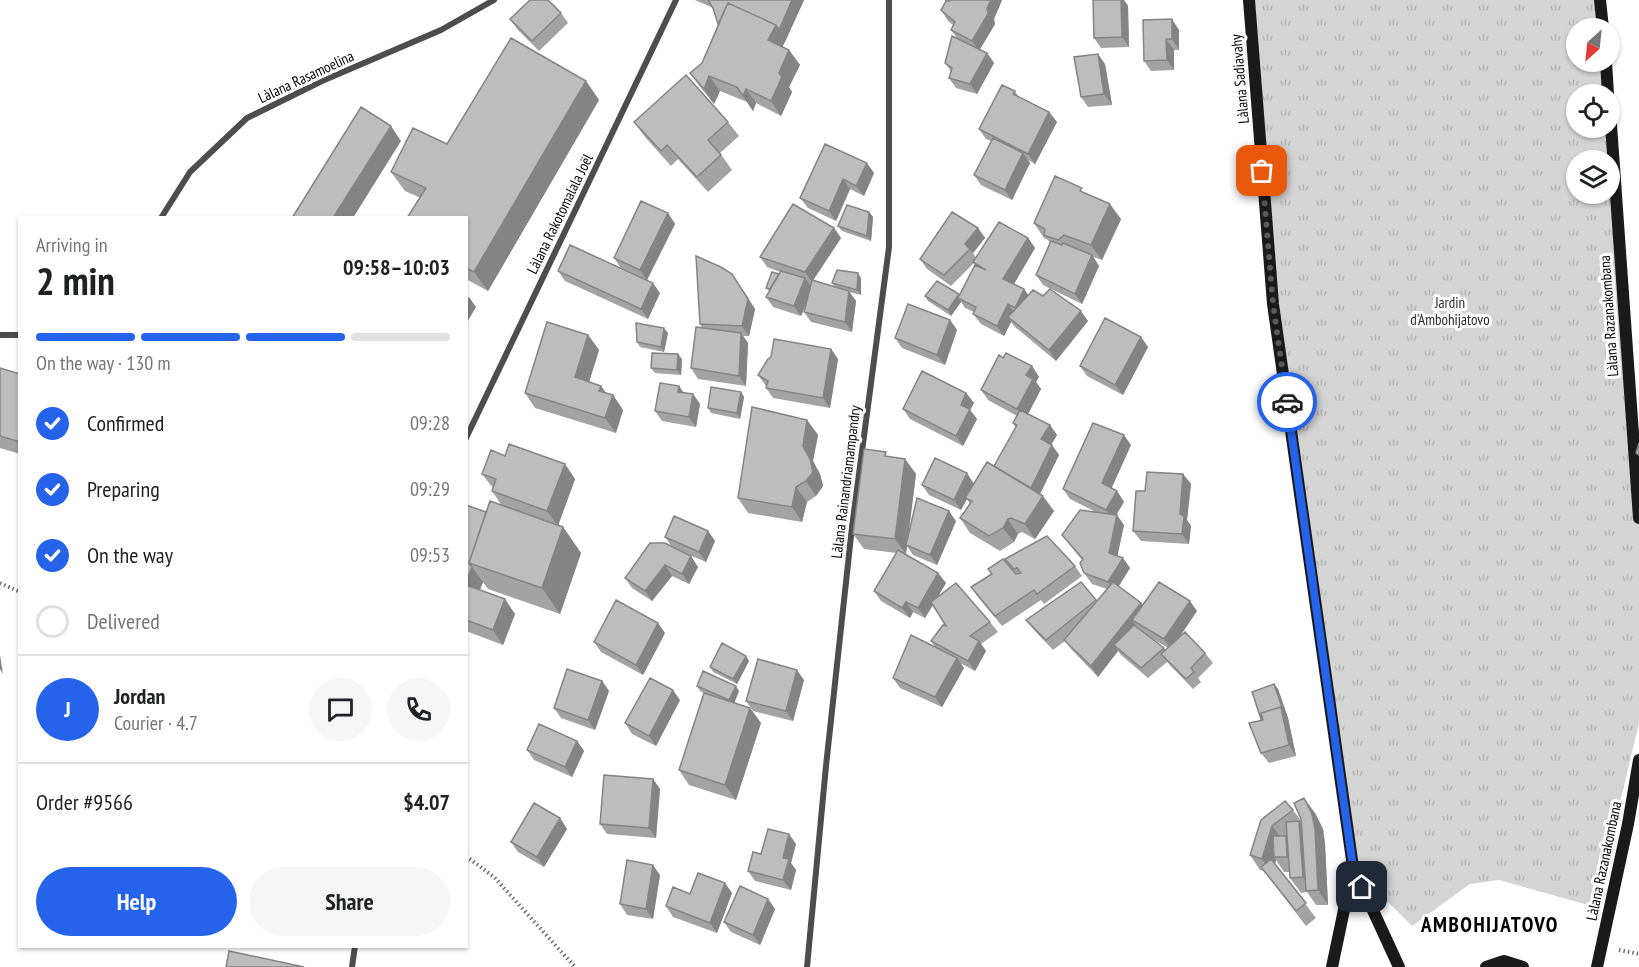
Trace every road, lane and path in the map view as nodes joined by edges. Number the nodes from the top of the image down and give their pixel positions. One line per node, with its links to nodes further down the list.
1 (494, 0): 8 (street, Làlana Rasamoelina)
2 (676, 0): 11 (street, Làlana Rakotomalala Joël)
3 (889, 0): 21 (street, Làlana Rainandriamampandry)
4 (1249, 0): 17 (main road, Làlana Sadiavahy)
5 (1600, 0): 6 (main road)
6 (1602, 18)
7 (1612, 138): 12 (main road, Làlana Razanakombana)
8 (162, 216)
9 (0, 335): 10 (street)
10 (18, 335)
11 (468, 434)
12 (1639, 518)
13 (0, 584): 14 (path)
14 (18, 591)
15 (1639, 760): 26 (main road, Làlana Razanakombana)
16 (468, 858): 20 (path)
17 (1353, 867): 22 (main road); 23 (main road, Làlana Sadiavahy)
18 (356, 948): 19 (street)
19 (352, 967)
20 (575, 967)
21 (807, 967)
22 (1332, 967)
23 (1400, 967)
24 (1486, 967): 25 (main road)
25 (1523, 967)
26 (1598, 967)

